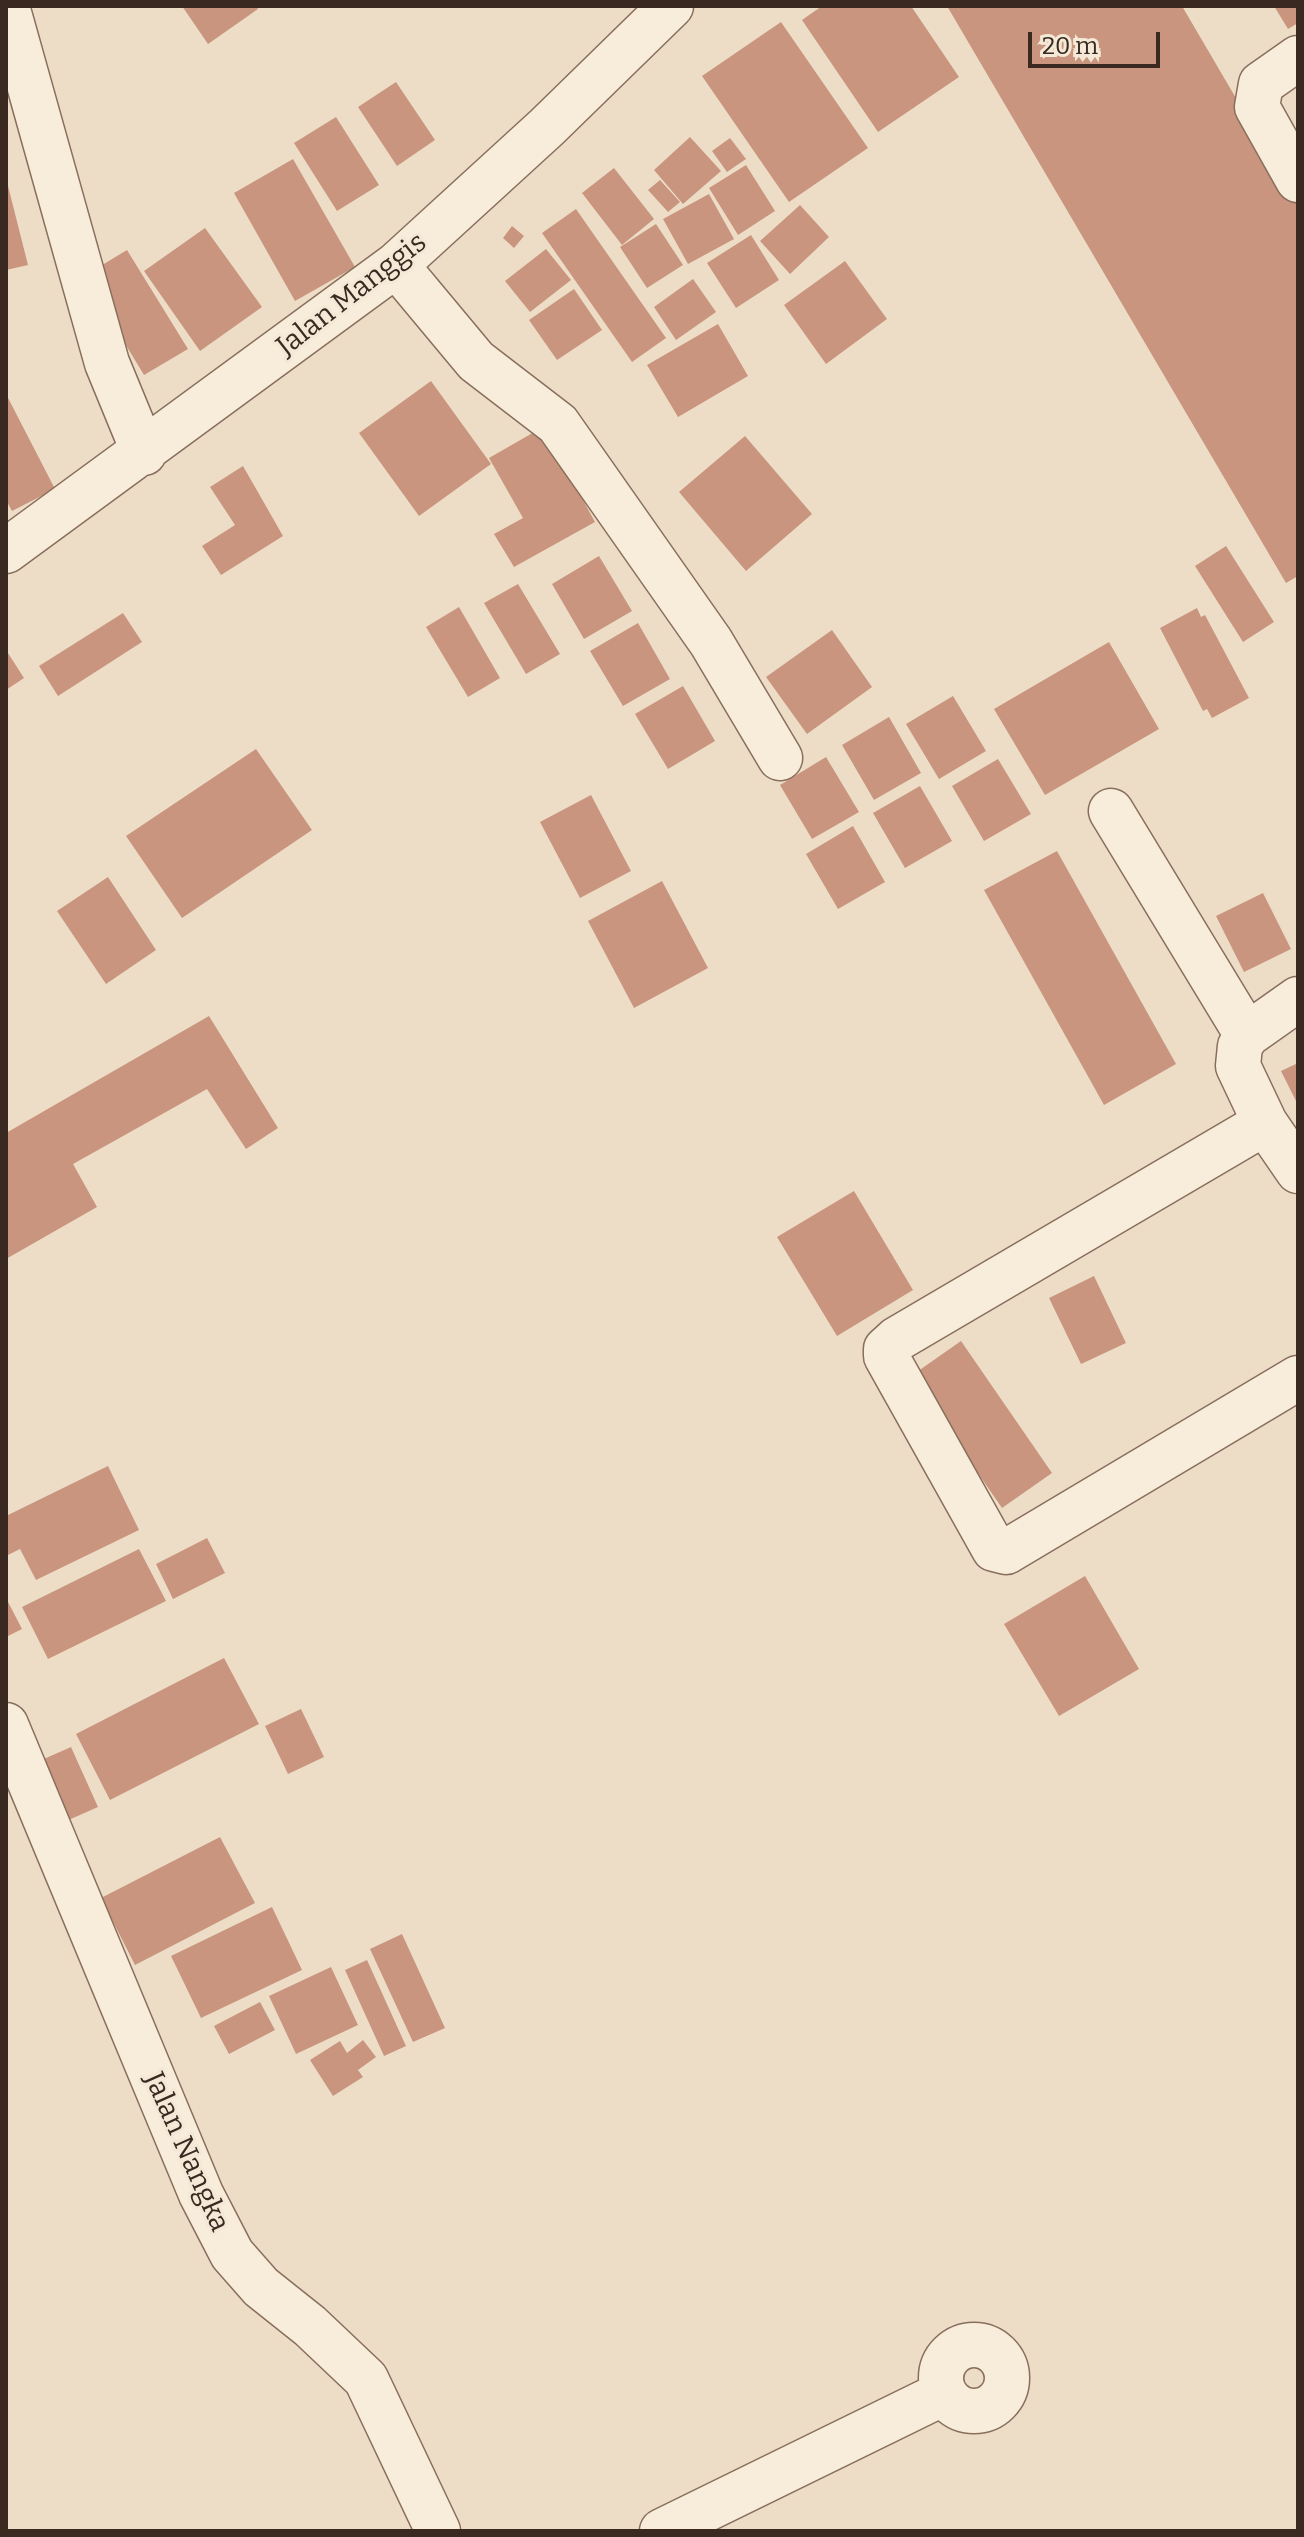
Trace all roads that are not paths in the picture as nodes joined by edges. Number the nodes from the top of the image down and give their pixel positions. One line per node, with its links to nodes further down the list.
1 (7, 6): 6 (street)
2 (671, 6): 5 (street, Jalan Manggis)
3 (1298, 58): 4 (street)
4 (1298, 180)
5 (396, 265): 6 (street, Jalan Manggis); 8 (street)
6 (144, 453): 7 (street, Jalan Manggis)
7 (6, 551)
8 (780, 758)
9 (1111, 811): 11 (street)
10 (1298, 999): 11 (street)
11 (1247, 1035): 12 (street)
12 (1265, 1123): 13 (street); 14 (street)
13 (1298, 1171)
14 (1298, 1378)
15 (6, 1725): 17 (street, Jalan Nangka)
16 (944, 2393): 18 (street)
17 (438, 2531)
18 (662, 2531)

